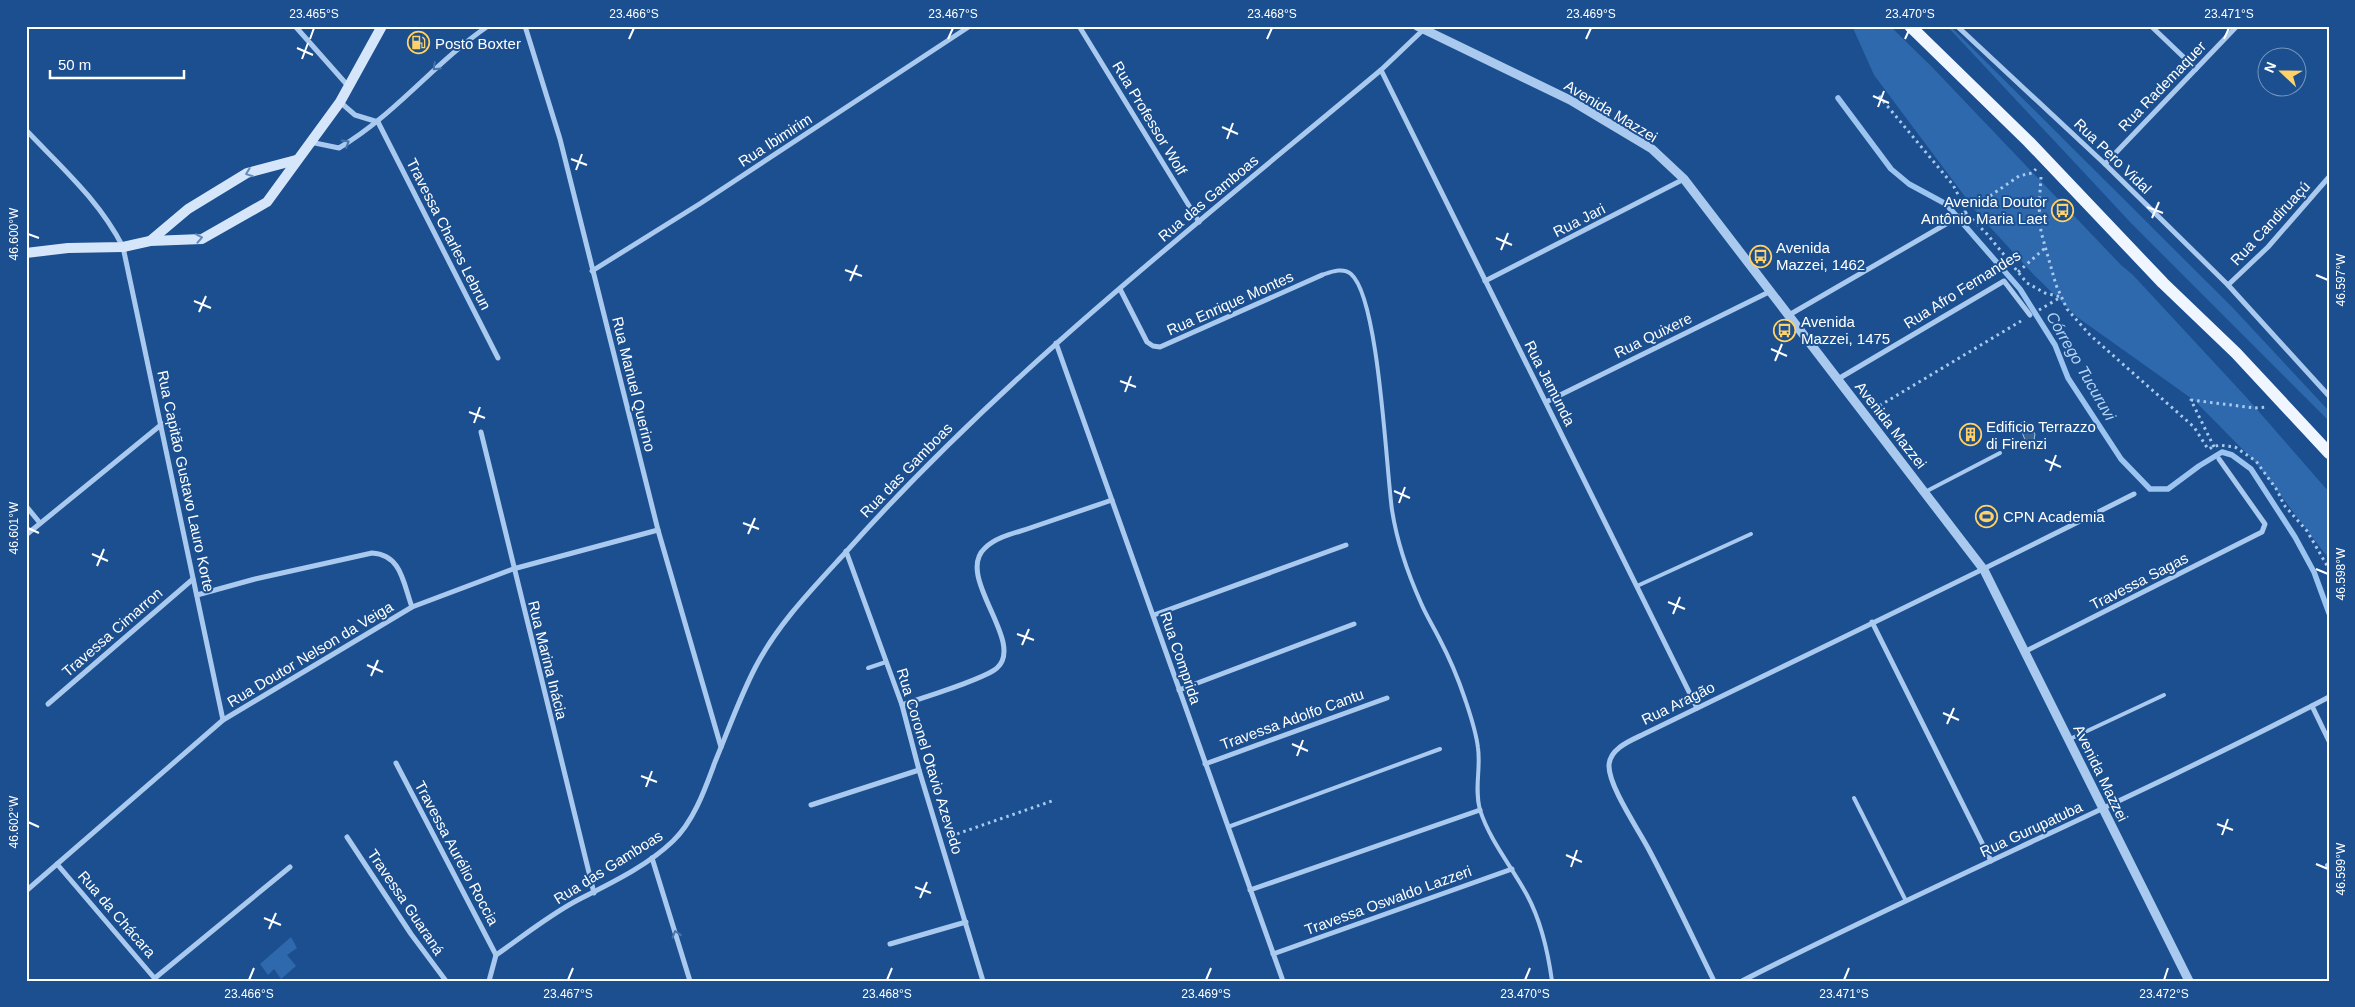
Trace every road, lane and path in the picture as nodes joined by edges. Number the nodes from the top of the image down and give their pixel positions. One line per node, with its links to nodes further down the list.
1 (295, 26): 14 (street)
2 (382, 26): 14 (main road)
3 (488, 26): 17 (street, one-way to 17)
4 (524, 26): 31 (street, Rua Manuel Querino)
5 (970, 26): 31 (street, Rua Ibimirim)
6 (1079, 26): 26 (street, Rua Professor Wolf)
7 (1910, 26): 20 (main road)
8 (1957, 26): 22 (street, Rua Pero Vidal)
9 (2151, 26): 12 (street)
10 (2237, 26): 12 (street, Rua Rademaquer)
11 (1420, 28): 13 (street, Rua das Gamboas); 24 (street, Avenida Mazzei)
12 (2196, 69): 22 (street, Rua Rademaquer)
13 (1381, 70): 26 (street, Rua das Gamboas); 34 (street, Rua Jamunda)
14 (349, 87): 16 (main road)
15 (1879, 96): 25 (path)
16 (340, 102): 17 (street); 19 (main road)
17 (378, 122): 19 (street, one-way to 17); 43 (street, Travessa Charles Lebrun)
18 (26, 130): 28 (street, Rua Capitão Gustavo Lauro Korte)
19 (310, 142): 21 (main road)
20 (2044, 159): 25 (path); 29 (path); 47 (main road)
21 (296, 160): 27 (main road, one-way to 27); 27 (main road, one-way to 21)
22 (2105, 164): 36 (street, Rua Pero Vidal)
23 (2329, 178): 36 (street, Rua Candiruaçú)
24 (1684, 179): 34 (street, Rua Jari); 38 (street, Avenida Mazzei)
25 (1965, 213): 32 (path); 40 (street)
26 (1199, 222): 37 (street, Rua das Gamboas)
27 (150, 241): 28 (main road)
28 (123, 247): 30 (main road); 49 (street, Rua Capitão Gustavo Lauro Korte)
29 (2045, 248): 32 (path, Rua Afro Fernandes); 39 (path)
30 (26, 253)
31 (592, 271): 60 (street, Rua Manuel Querino)
32 (2018, 272): 35 (path, Rua Afro Fernandes); 39 (path)
33 (1322, 276): 37 (street, Rua Enrique Montes); 98 (lane)
34 (1485, 281): 46 (street, Rua Jamunda)
35 (2004, 281): 41 (street); 44 (street, Rua Afro Fernandes)
36 (2228, 285): 45 (street, Rua Pero Vidal)
37 (1120, 289): 42 (street, Rua das Gamboas)
38 (1771, 291): 40 (street, Avenida Mazzei); 46 (street, Rua Quixere)
39 (2061, 297): 41 (path); 51 (path)
40 (1789, 315): 44 (street, Avenida Mazzei)
41 (2030, 316): 48 (path)
42 (1056, 343): 57 (street, Rua Comprida); 64 (street, Rua das Gamboas)
43 (498, 358)
44 (1838, 379): 48 (street, Avenida Mazzei)
45 (2329, 396)
46 (1546, 402): 69 (street, Rua Jamunda)
47 (2286, 406): 51 (path); 52 (main road)
48 (1865, 414): 55 (street, Avenida Mazzei)
49 (162, 424): 59 (street); 68 (street, Rua Capitão Gustavo Lauro Korte)
50 (481, 432): 65 (street, Rua Marina Inácia)
51 (2214, 447): 66 (path)
52 (2327, 449)
53 (2000, 453): 55 (lane)
54 (2218, 460): 75 (street, Travessa Sagas)
55 (1925, 492): 67 (street, Avenida Mazzei)
56 (2134, 494): 67 (street)
57 (1112, 500): 72 (street, Rua Comprida); 83 (street)
58 (26, 506): 59 (street)
59 (40, 523): 62 (street)
60 (658, 530): 65 (street, Rua Doutor Nelson da Veiga); 89 (street, Rua Manuel Querino)
61 (1751, 534): 69 (lane)
62 (26, 535)
63 (1346, 544): 72 (street)
64 (846, 551): 76 (street, Rua Coronel Otavio Azevedo); 89 (street, Rua das Gamboas)
65 (513, 569): 71 (street, Rua Doutor Nelson da Veiga); 109 (street, Rua Marina Inácia)
66 (2329, 569)
67 (1984, 570): 73 (street, Rua Aragão); 75 (street, Avenida Mazzei)
68 (193, 579): 70 (street, Rua Capitão Gustavo Lauro Korte); 82 (street, Travessa Cimarron)
69 (1637, 586): 85 (street, Rua Jamunda)
70 (197, 596): 71 (street); 86 (street, Rua Capitão Gustavo Lauro Korte)
71 (412, 607): 86 (street, Rua Doutor Nelson da Veiga)
72 (1154, 615): 78 (street, Rua Comprida)
73 (1872, 622): 85 (street, Rua Aragão); 103 (street)
74 (1354, 624): 78 (street)
75 (2026, 651): 87 (street, Avenida Mazzei)
76 (886, 662): 77 (lane); 83 (street, Rua Coronel Otavio Azevedo)
77 (868, 668)
78 (1179, 690): 92 (street, Rua Comprida)
79 (2164, 695): 87 (lane)
80 (2329, 697): 84 (street, Rua Gurupatuba)
81 (1387, 698): 92 (street, Travessa Adolfo Cantu)
82 (48, 704)
83 (902, 704): 93 (street, Rua Coronel Otavio Azevedo)
84 (2312, 706): 88 (street); 97 (street, Rua Gurupatuba)
85 (1697, 708): 122 (street, Rua Aragão)
86 (223, 720): 104 (street, Rua Doutor Nelson da Veiga)
87 (2070, 739): 97 (street, Avenida Mazzei)
88 (2329, 741)
89 (721, 748): 102 (street, Rua das Gamboas)
90 (1440, 749): 99 (lane)
91 (396, 763): 114 (street, Travessa Aurélio Roccia)
92 (1205, 764): 99 (street, Rua Comprida)
93 (919, 770): 96 (street); 101 (street, Rua Coronel Otavio Azevedo)
94 (1854, 798): 110 (lane)
95 (1052, 801): 101 (path)
96 (811, 805)
97 (2103, 809): 103 (street, Rua Gurupatuba); 124 (street, Avenida Mazzei)
98 (1480, 810): 106 (lane); 107 (street)
99 (1228, 827): 107 (street, Rua Comprida)
100 (347, 837): 116 (street, Travessa Guaraná)
101 (941, 840): 111 (street, Rua Coronel Otavio Azevedo)
102 (652, 858): 109 (street, Rua das Gamboas); 118 (street, one-way to 102)
103 (1991, 861): 110 (street, Rua Gurupatuba)
104 (57, 864): 108 (street, Rua Doutor Nelson da Veiga); 115 (street, Rua da Chácara)
105 (290, 867): 115 (street)
106 (1512, 869): 113 (street, Travessa Oswaldo Lazzeri); 121 (lane)
107 (1250, 890): 113 (street, Rua Comprida)
108 (26, 891)
109 (594, 893): 114 (street, Rua das Gamboas)
110 (1906, 901): 123 (street, Rua Gurupatuba)
111 (966, 922): 112 (street); 119 (street, Rua Coronel Otavio Azevedo)
112 (890, 944)
113 (1273, 954): 120 (street, Rua Comprida)
114 (496, 955): 117 (street)
115 (156, 980)
116 (446, 981)
117 (489, 981)
118 (690, 981)
119 (983, 981)
120 (1283, 981)
121 (1552, 981)
122 (1714, 981)
123 (1742, 981)
124 (2189, 981)

